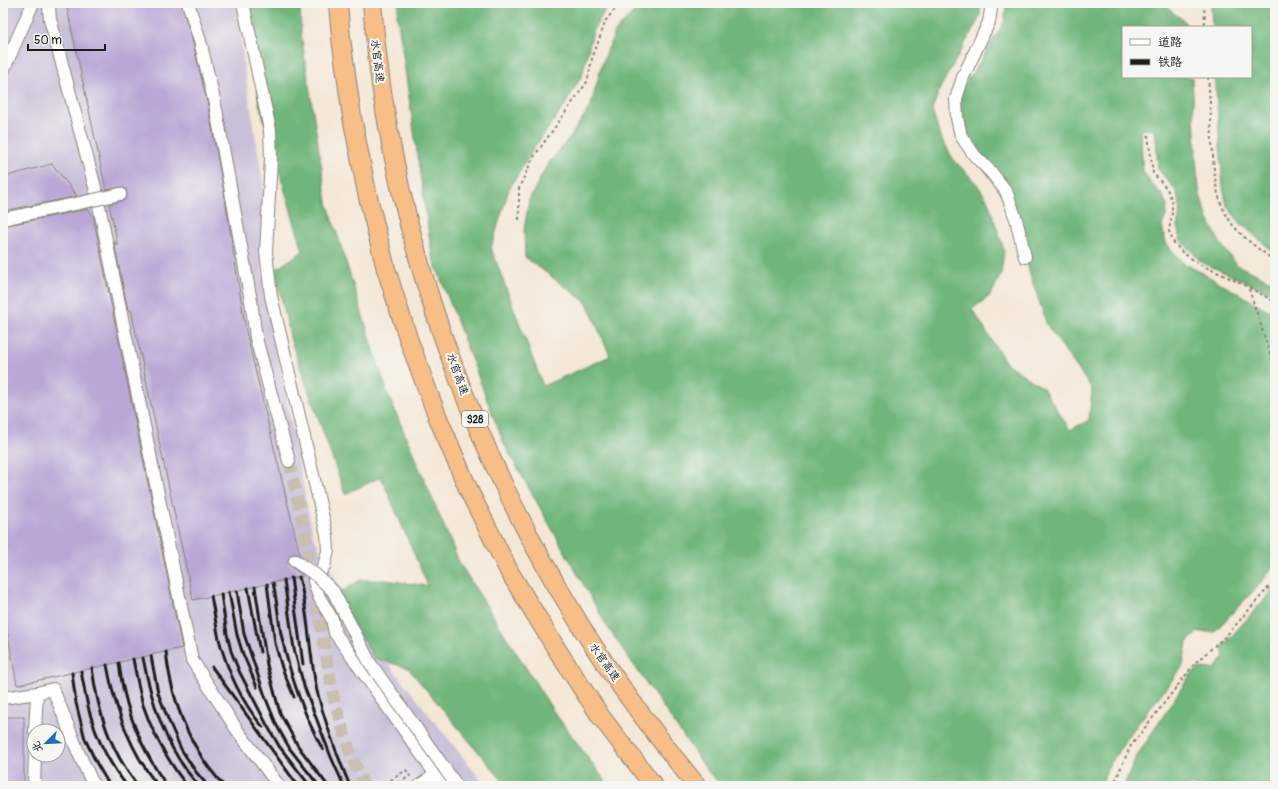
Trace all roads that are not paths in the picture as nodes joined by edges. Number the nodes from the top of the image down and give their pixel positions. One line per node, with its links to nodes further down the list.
1 (33, 3): 8 (lane)
2 (51, 3): 21 (lane)
3 (188, 3): 12 (lane)
4 (243, 3): 18 (lane)
5 (338, 3): 25 (highway)
6 (372, 3): 26 (highway, 水官高速 / S28)
7 (992, 3): 11 (lane)
8 (3, 70)
9 (123, 194): 10 (lane, bridge)
10 (3, 219)
11 (1025, 257)
12 (289, 461)
13 (295, 561): 24 (lane, bridge)
14 (37, 693): 15 (lane); 16 (lane); 20 (lane)
15 (3, 698)
16 (35, 723)
17 (35, 763): 19 (lane)
18 (435, 775): 22 (lane); 23 (lane)
19 (34, 786)
20 (94, 786)
21 (279, 786)
22 (419, 786)
23 (444, 786)
24 (457, 786)
25 (654, 786)
26 (697, 786)

